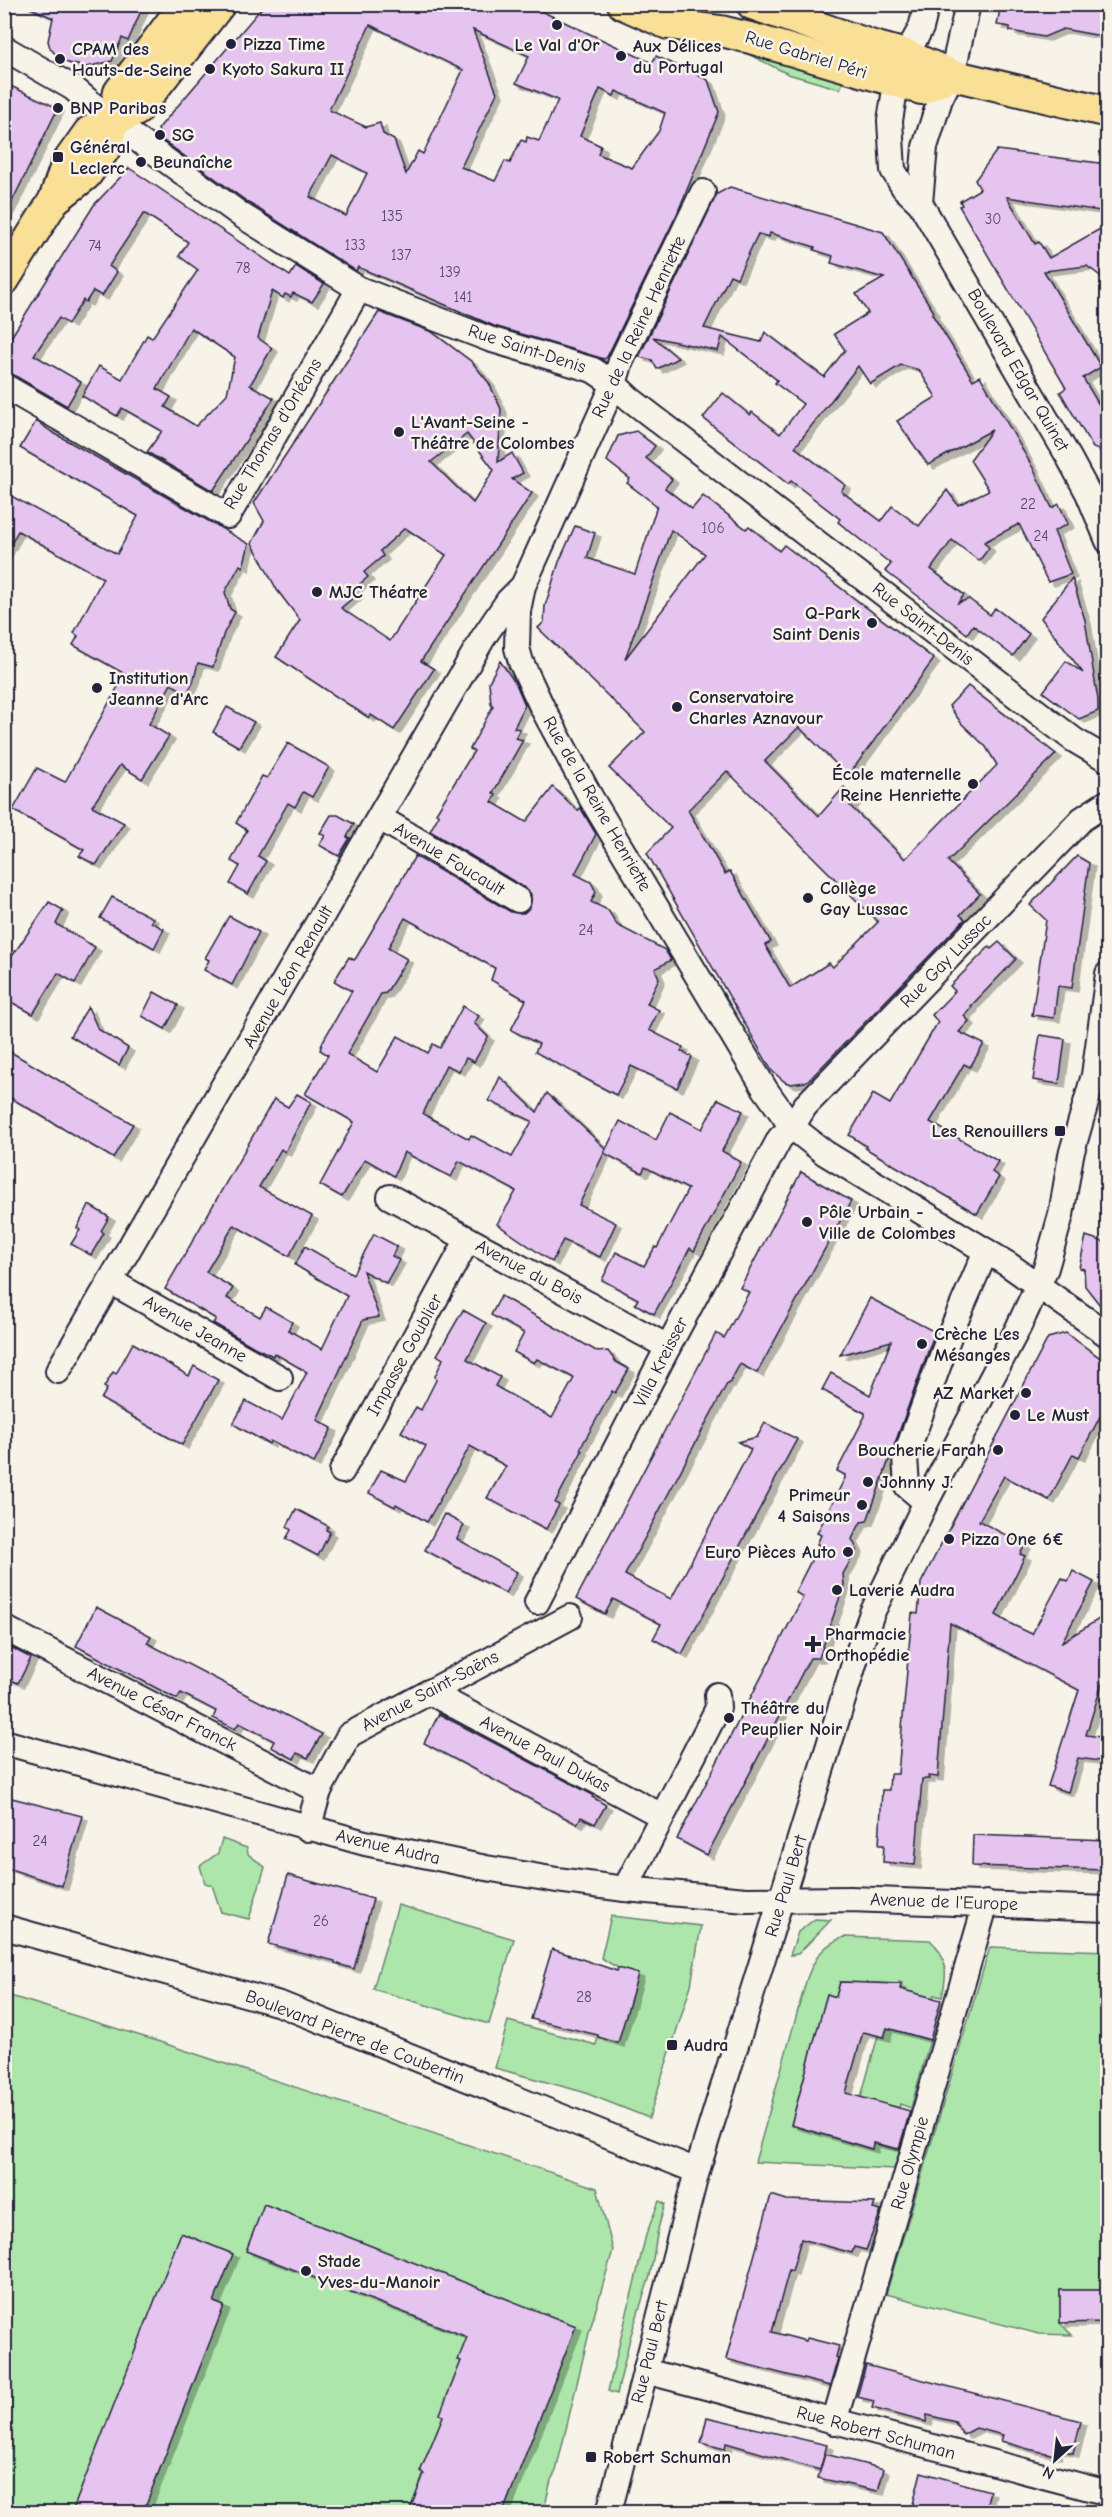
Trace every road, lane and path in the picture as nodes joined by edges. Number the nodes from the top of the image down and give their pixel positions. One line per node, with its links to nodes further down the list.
1 (185, 4): 12 (main road)
2 (220, 4): 12 (main road)
3 (623, 4): 10 (main road, Rue Gabriel Péri)
4 (752, 4): 8 (main road, Rue Gabriel Péri)
5 (927, 4): 8 (street, Boulevard Edgar Quinet)
6 (968, 4): 9 (street)
7 (4, 48): 12 (street, Rue Saint-Denis)
8 (906, 55): 9 (main road, Rue Gabriel Péri); 10 (street, Boulevard Edgar Quinet)
9 (952, 75): 10 (main road, Rue Gabriel Péri); 11 (main road, Rue Gabriel Péri); 14 (street)
10 (896, 83): 14 (street, Boulevard Edgar Quinet)
11 (1107, 112)
12 (112, 121): 15 (main road); 16 (street, Rue Saint-Denis)
13 (703, 192): 17 (street, Rue de la Reine Henriette)
14 (920, 203): 19 (street, Boulevard Edgar Quinet)
15 (4, 280)
16 (359, 289): 17 (street, Rue Saint-Denis); 18 (street, Rue Thomas d'Orléans)
17 (614, 384): 21 (street, Rue de la Reine Henriette); 24 (street, Rue Saint-Denis)
18 (4, 387)
19 (1098, 490): 20 (street, Boulevard Edgar Quinet)
20 (1107, 541)
21 (523, 586): 22 (street, Rue de la Reine Henriette); 23 (street, Avenue Léon Renault)
22 (518, 648): 23 (street); 29 (street, Rue de la Reine Henriette)
23 (476, 654): 26 (street, Avenue Léon Renault)
24 (1107, 760)
25 (1107, 802): 29 (street, Rue Gay Lussac)
26 (380, 818): 27 (street, Avenue Foucault); 33 (street, Avenue Léon Renault)
27 (518, 900)
28 (1107, 974): 34 (street)
29 (792, 1127): 32 (street, Rue de la Reine Henriette); 36 (street, Villa Kreisser)
30 (390, 1197): 31 (street, Avenue du Bois)
31 (468, 1239): 36 (street, Avenue du Bois); 39 (street, Impasse Goublier)
32 (986, 1251): 34 (street, Rue de la Reine Henriette); 40 (street)
33 (110, 1281): 37 (street, Avenue Léon Renault); 38 (street, Avenue Jeanne)
34 (1038, 1287): 35 (street, Rue de la Reine Henriette); 40 (street, Rue Paul Bert)
35 (1107, 1335)
36 (668, 1347): 41 (street, Villa Kreisser)
37 (58, 1371)
38 (280, 1378)
39 (342, 1471)
40 (926, 1502): 51 (street, Rue Paul Bert)
41 (537, 1602)
42 (570, 1617): 44 (street, Avenue Saint-Saëns)
43 (4, 1628): 47 (street, Avenue César Franck)
44 (429, 1692): 47 (street, Avenue Saint-Saëns); 48 (street, Avenue Paul Dukas)
45 (717, 1695): 48 (street)
46 (4, 1742): 49 (street, Avenue Audra)
47 (319, 1791): 49 (street, Avenue Saint-Saëns)
48 (662, 1816): 50 (street)
49 (308, 1828): 50 (street, Avenue Audra)
50 (625, 1889): 51 (street, Avenue Audra)
51 (781, 1899): 52 (street, Avenue de l'Europe); 55 (street, Rue Paul Bert)
52 (986, 1903): 53 (street, Avenue de l'Europe); 57 (street, Rue Olympie)
53 (1107, 1909)
54 (4, 1927): 55 (street, Boulevard Pierre de Coubertin)
55 (697, 2171): 56 (street, Rue Paul Bert)
56 (645, 2371): 57 (street, Rue Robert Schuman); 59 (street, Rue Paul Bert)
57 (834, 2422): 58 (street, Rue Robert Schuman)
58 (1107, 2493)
59 (609, 2512)

